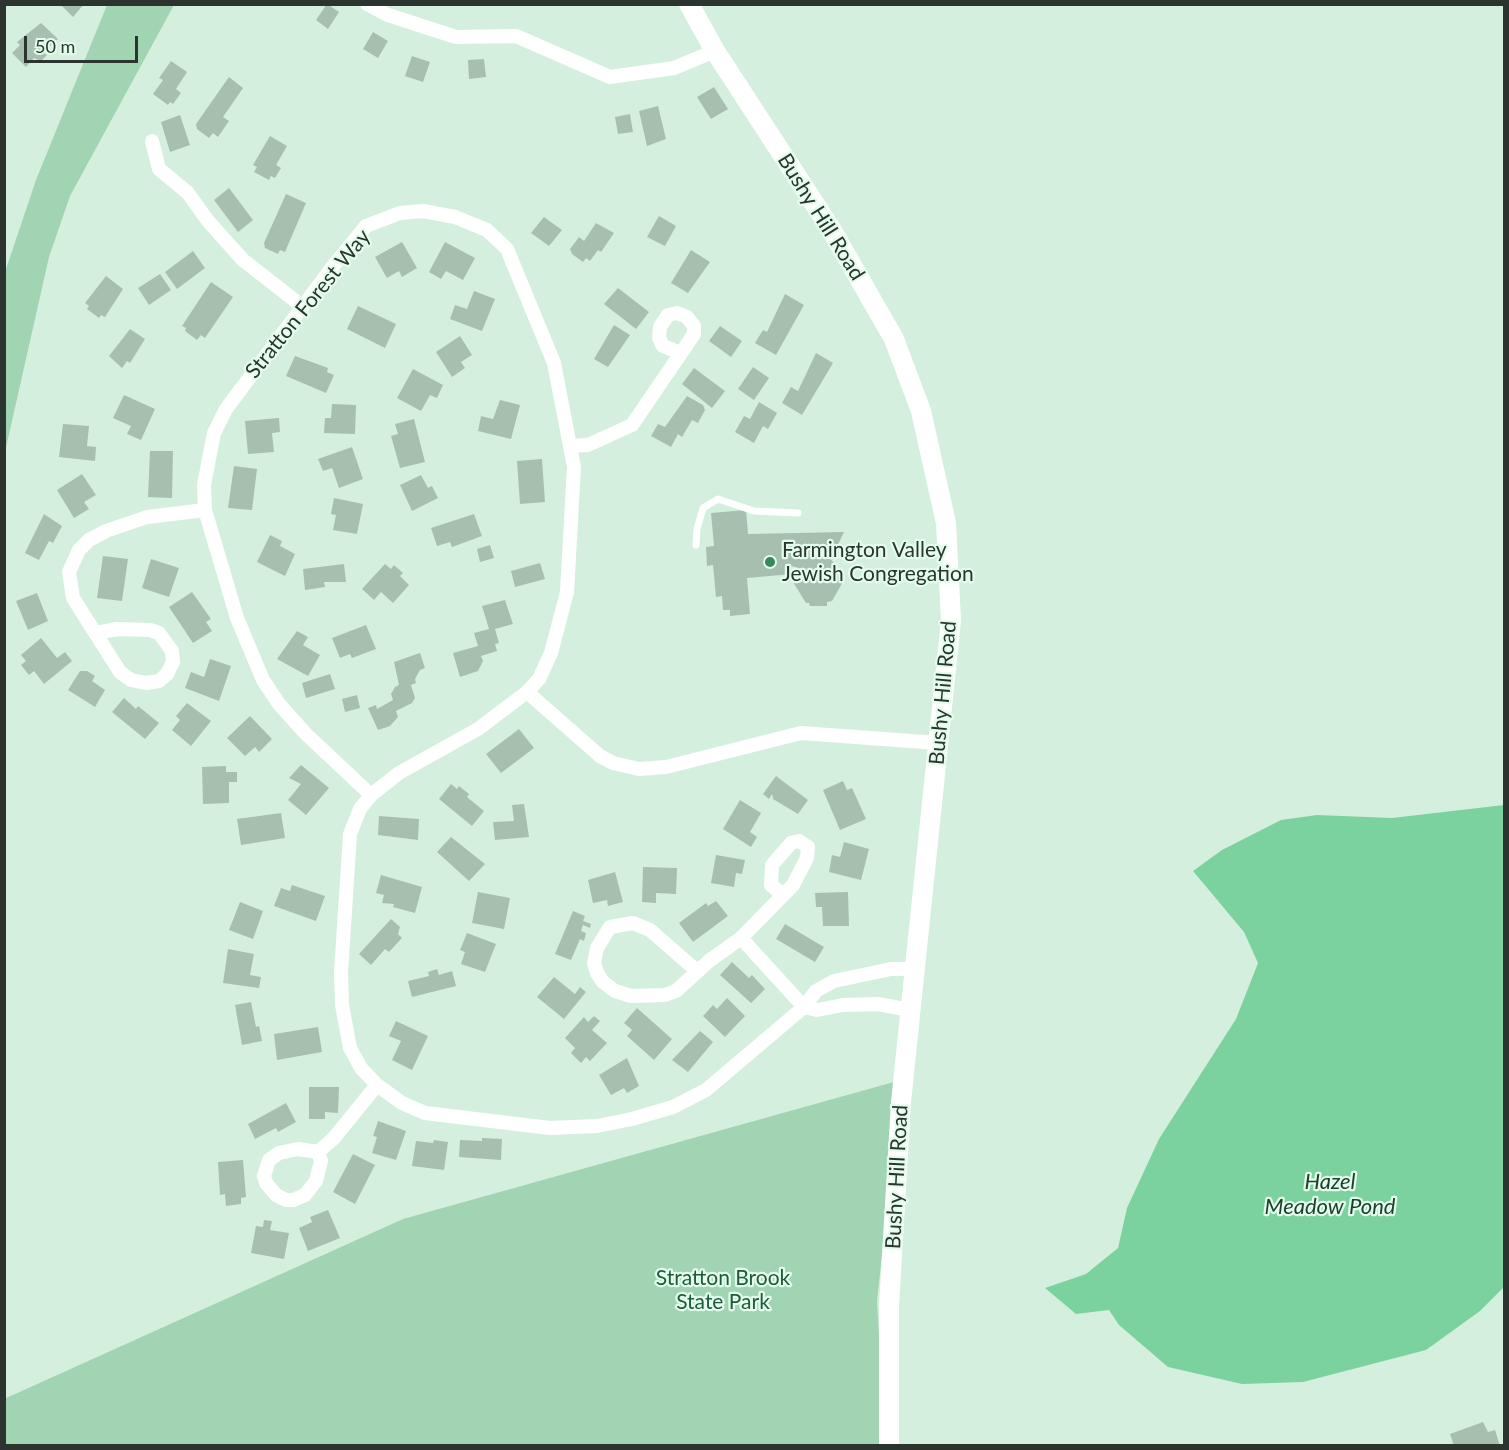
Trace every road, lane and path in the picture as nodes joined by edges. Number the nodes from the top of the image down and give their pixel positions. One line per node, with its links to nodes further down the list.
1 (367, 4): 3 (street)
2 (689, 4): 3 (main road, Bushy Hill Road)
3 (715, 51): 13 (main road, Bushy Hill Road)
4 (152, 141): 5 (street)
5 (302, 306): 7 (street, Stratton Forest Way); 8 (street, Stratton Forest Way)
6 (681, 353): 7 (street)
7 (571, 446): 12 (street, Stratton Forest Way)
8 (205, 510): 11 (street); 14 (street, Stratton Forest Way)
9 (798, 513): 10 (lane)
10 (696, 545)
11 (96, 633): 11 (street)
12 (527, 692): 13 (street); 14 (street, Stratton Forest Way)
13 (938, 743): 17 (main road, Bushy Hill Road)
14 (371, 795): 21 (street, Stratton Forest Way)
15 (783, 895): 16 (street)
16 (741, 938): 18 (street); 19 (street)
17 (915, 969): 19 (street, Stratton Forest Way); 20 (main road, Bushy Hill Road)
18 (697, 971): 18 (street)
19 (804, 1007): 20 (street); 21 (street, Stratton Forest Way)
20 (910, 1010): 23 (main road, Bushy Hill Road)
21 (377, 1085): 22 (street)
22 (318, 1152): 22 (street)
23 (889, 1446)

